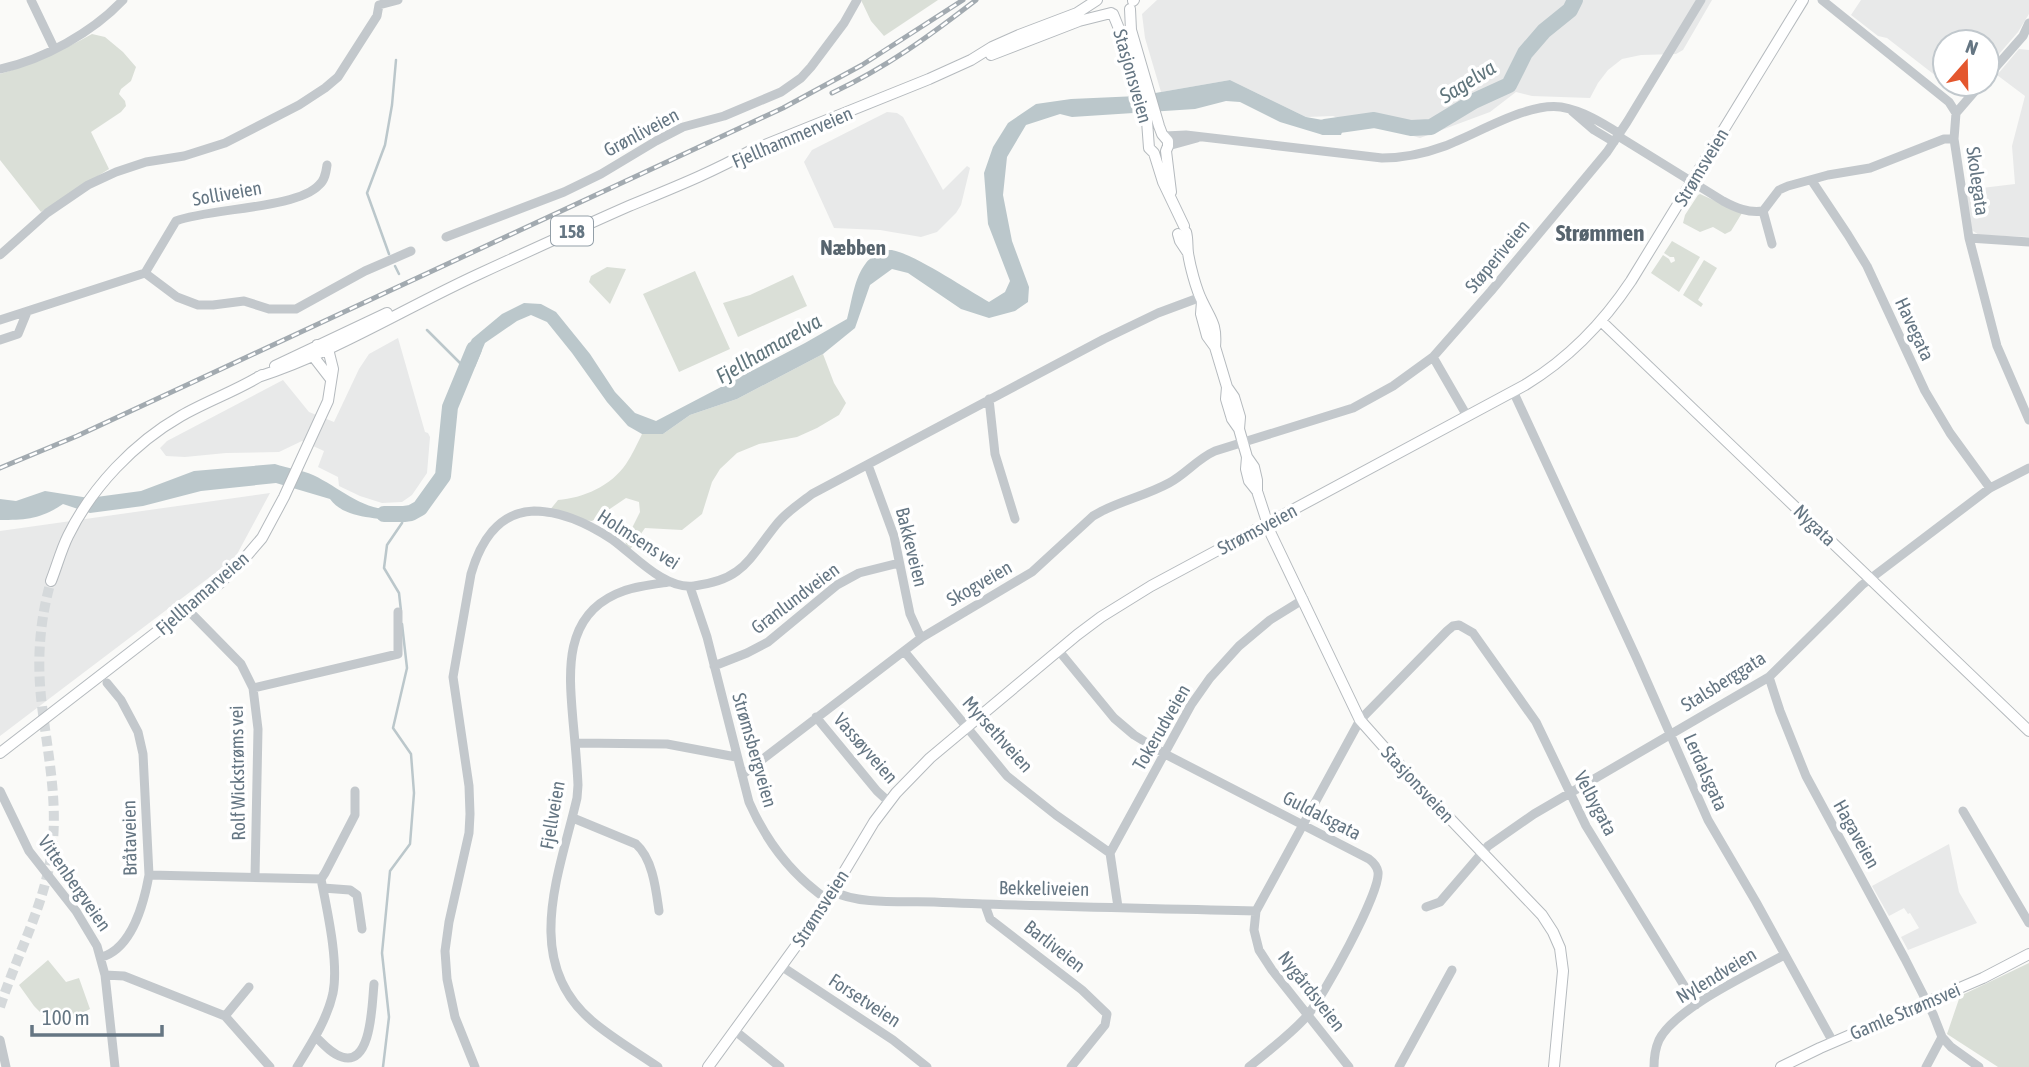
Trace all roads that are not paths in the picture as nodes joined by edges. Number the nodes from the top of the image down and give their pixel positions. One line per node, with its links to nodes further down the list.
1 (31, 0): 14 (street)
2 (123, 0): 14 (street)
3 (398, 0): 10 (street)
4 (857, 0): 32 (street, Grønliveien)
5 (1097, 0): 15 (main road, Fjellhammerveien / 158)
6 (1102, 0): 12 (main road, Stasjonsveien)
7 (1702, 0): 22 (street, Støperiveien)
8 (1803, 0): 29 (main road, Strømsveien)
9 (1822, 0): 20 (street)
10 (378, 3): 37 (street)
11 (1132, 3): 12 (main road, 158); 18 (main road, Stasjonsveien)
12 (1112, 13): 15 (main road, Fjellhammerveien / 158); 18 (main road, Stasjonsveien)
13 (2029, 23): 16 (street)
14 (54, 48): 17 (street)
15 (971, 60): 44 (main road, Fjellhammerveien / 158)
16 (2001, 61)
17 (0, 69)
18 (1144, 92): 21 (main road, Stasjonsveien)
19 (1969, 98): 20 (street)
20 (1956, 113): 24 (street, Skolegata)
21 (1152, 120): 23 (main road, Stasjonsveien); 25 (main road, Stasjonsveien)
22 (1617, 137): 25 (street); 29 (street); 45 (street, Støperiveien)
23 (1149, 139): 25 (main road); 26 (main road, Stasjonsveien)
24 (1954, 139): 28 (street); 33 (street, Skolegata)
25 (1165, 142): 26 (main road); 30 (main road, Stasjonsveien)
26 (1154, 153): 30 (main road, Stasjonsveien)
27 (327, 165): 38 (street, Solliveien)
28 (1812, 181): 31 (street); 53 (street, Havegata)
29 (1692, 182): 31 (street); 42 (main road, Strømsveien)
30 (1171, 195): 39 (main road, Stasjonsveien)
31 (1763, 211): 35 (street)
32 (446, 237)
33 (1969, 238): 34 (street); 49 (street, Skolegata)
34 (2029, 242)
35 (1772, 244)
36 (411, 251): 38 (street)
37 (0, 255)
38 (145, 273): 40 (street)
39 (1201, 299): 47 (street, Holmsens vei); 50 (main road, Stasjonsveien)
40 (27, 312): 41 (street); 43 (street)
41 (0, 320)
42 (1601, 321): 46 (main road, Strømsveien); 57 (main road, Nygata)
43 (0, 340)
44 (319, 350): 58 (main road, 158); 62 (main road, Fjellhamarveien)
45 (1433, 357): 48 (street); 50 (street, Støperiveien)
46 (1513, 391): 48 (main road, Strømsveien); 75 (street, Lerdalsgata)
47 (989, 399): 51 (street, Holmsens vei); 54 (street)
48 (1467, 416): 55 (main road, Strømsveien)
49 (2029, 421)
50 (1243, 443): 55 (main road, Stasjonsveien); 64 (street, Skogveien)
51 (869, 465): 56 (street, Bakkeveien); 60 (street, Holmsens vei)
52 (2029, 468): 53 (street, Stalsberggata)
53 (1990, 488): 57 (street, Stalsberggata)
54 (1015, 519)
55 (1267, 523): 61 (main road, Stasjonsveien); 66 (main road, Strømsveien)
56 (899, 563): 64 (street, Bakkeveien); 67 (street, Granlundveien)
57 (1871, 579): 68 (street, Stalsberggata); 74 (main road, Nygata)
58 (51, 581)
59 (668, 582): 60 (street, Holmsens vei); 76 (street, Fjellveien); 122 (street, Holmsens vei)
60 (690, 587): 67 (street, Strømsbergveien)
61 (1304, 599): 72 (main road, Stasjonsveien); 78 (street, Tokerudveien)
62 (187, 609): 70 (street, Rolf Wickstrøms vei); 77 (main road, Fjellhamarveien)
63 (398, 612): 70 (street)
64 (921, 638): 65 (street, Skogveien)
65 (904, 651): 71 (street, Skogveien); 73 (street, Myrsethveien)
66 (1059, 651): 73 (main road, Strømsveien); 78 (street, Guldalsgata)
67 (714, 666): 79 (street, Strømsbergveien)
68 (1769, 677): 75 (street, Stalsberggata); 109 (street, Hagaveien)
69 (107, 683): 90 (street, Bråtaveien)
70 (253, 688): 91 (street, Rolf Wickstrøms vei)
71 (816, 718): 80 (street, Skogveien); 84 (street, Vassøyveien)
72 (1360, 720): 83 (street, Velbygata); 87 (street); 88 (main road, Stasjonsveien)
73 (967, 728): 84 (main road, Strømsveien); 89 (street, Myrsethveien)
74 (2029, 731)
75 (1670, 734): 83 (street, Stalsberggata); 102 (street, Lerdalsgata)
76 (576, 743): 79 (street); 86 (street, Fjellveien)
77 (0, 753)
78 (1165, 754): 87 (street, Guldalsgata); 89 (street, Tokerudveien)
79 (736, 757): 80 (street, Strømsbergveien)
80 (742, 775): 93 (street, Strømsbergveien)
81 (355, 790): 92 (street)
82 (0, 791): 103 (street, Vittenbergveien)
83 (1570, 793): 88 (street, Stalsberggata); 110 (street, Velbygata)
84 (889, 802): 93 (main road, Strømsveien)
85 (1963, 811): 99 (street)
86 (573, 818): 97 (street); 123 (street, Fjellveien)
87 (1303, 824): 98 (street); 112 (street, Guldalsgata)
88 (1482, 852): 96 (street, Stalsberggata); 131 (main road, Stasjonsveien)
89 (1110, 853): 95 (street)
90 (149, 876): 91 (street); 103 (street, Bråtaveien)
91 (255, 877): 92 (street)
92 (322, 883): 100 (street); 114 (street)
93 (831, 896): 94 (street, Bekkeliveien); 104 (main road, Strømsveien)
94 (985, 905): 95 (street, Bekkeliveien); 127 (street, Barliveien)
95 (1118, 907): 98 (street, Bekkeliveien)
96 (1426, 907)
97 (659, 911)
98 (1256, 911): 112 (street, Nygårdsveien)
99 (2029, 922)
100 (362, 929)
101 (2029, 954): 109 (main road, Gamle Strømsvei)
102 (1784, 955): 110 (street, Nylendveien); 117 (street, Lerdalsgata)
103 (102, 957): 106 (street)
104 (781, 966): 113 (main road, Strømsveien); 126 (street, Forsetveien)
105 (1452, 970): 130 (street)
106 (105, 975): 111 (street); 119 (street)
107 (374, 984): 114 (street)
108 (249, 987): 111 (street)
109 (1927, 1002): 115 (street, Hagaveien); 117 (main road, Gamle Strømsvei)
110 (1696, 1005): 132 (street, Nylendveien)
111 (225, 1016): 120 (street)
112 (1307, 1016): 128 (street, Guldalsgata); 129 (street, Nygårdsveien)
113 (734, 1030): 124 (main road, Strømsveien); 125 (street)
114 (316, 1037): 121 (street)
115 (1942, 1037): 134 (street); 135 (street)
116 (0, 1040): 118 (street)
117 (1833, 1042): 133 (main road, Gamle Strømsvei)
118 (6, 1067)
119 (115, 1067)
120 (270, 1067)
121 (297, 1067)
122 (475, 1067)
123 (658, 1067)
124 (708, 1067)
125 (780, 1067)
126 (927, 1067)
127 (1071, 1067)
128 (1250, 1067)
129 (1349, 1067)
130 (1399, 1067)
131 (1554, 1067)
132 (1654, 1067)
133 (1781, 1067)
134 (1926, 1067)
135 (1979, 1067)

